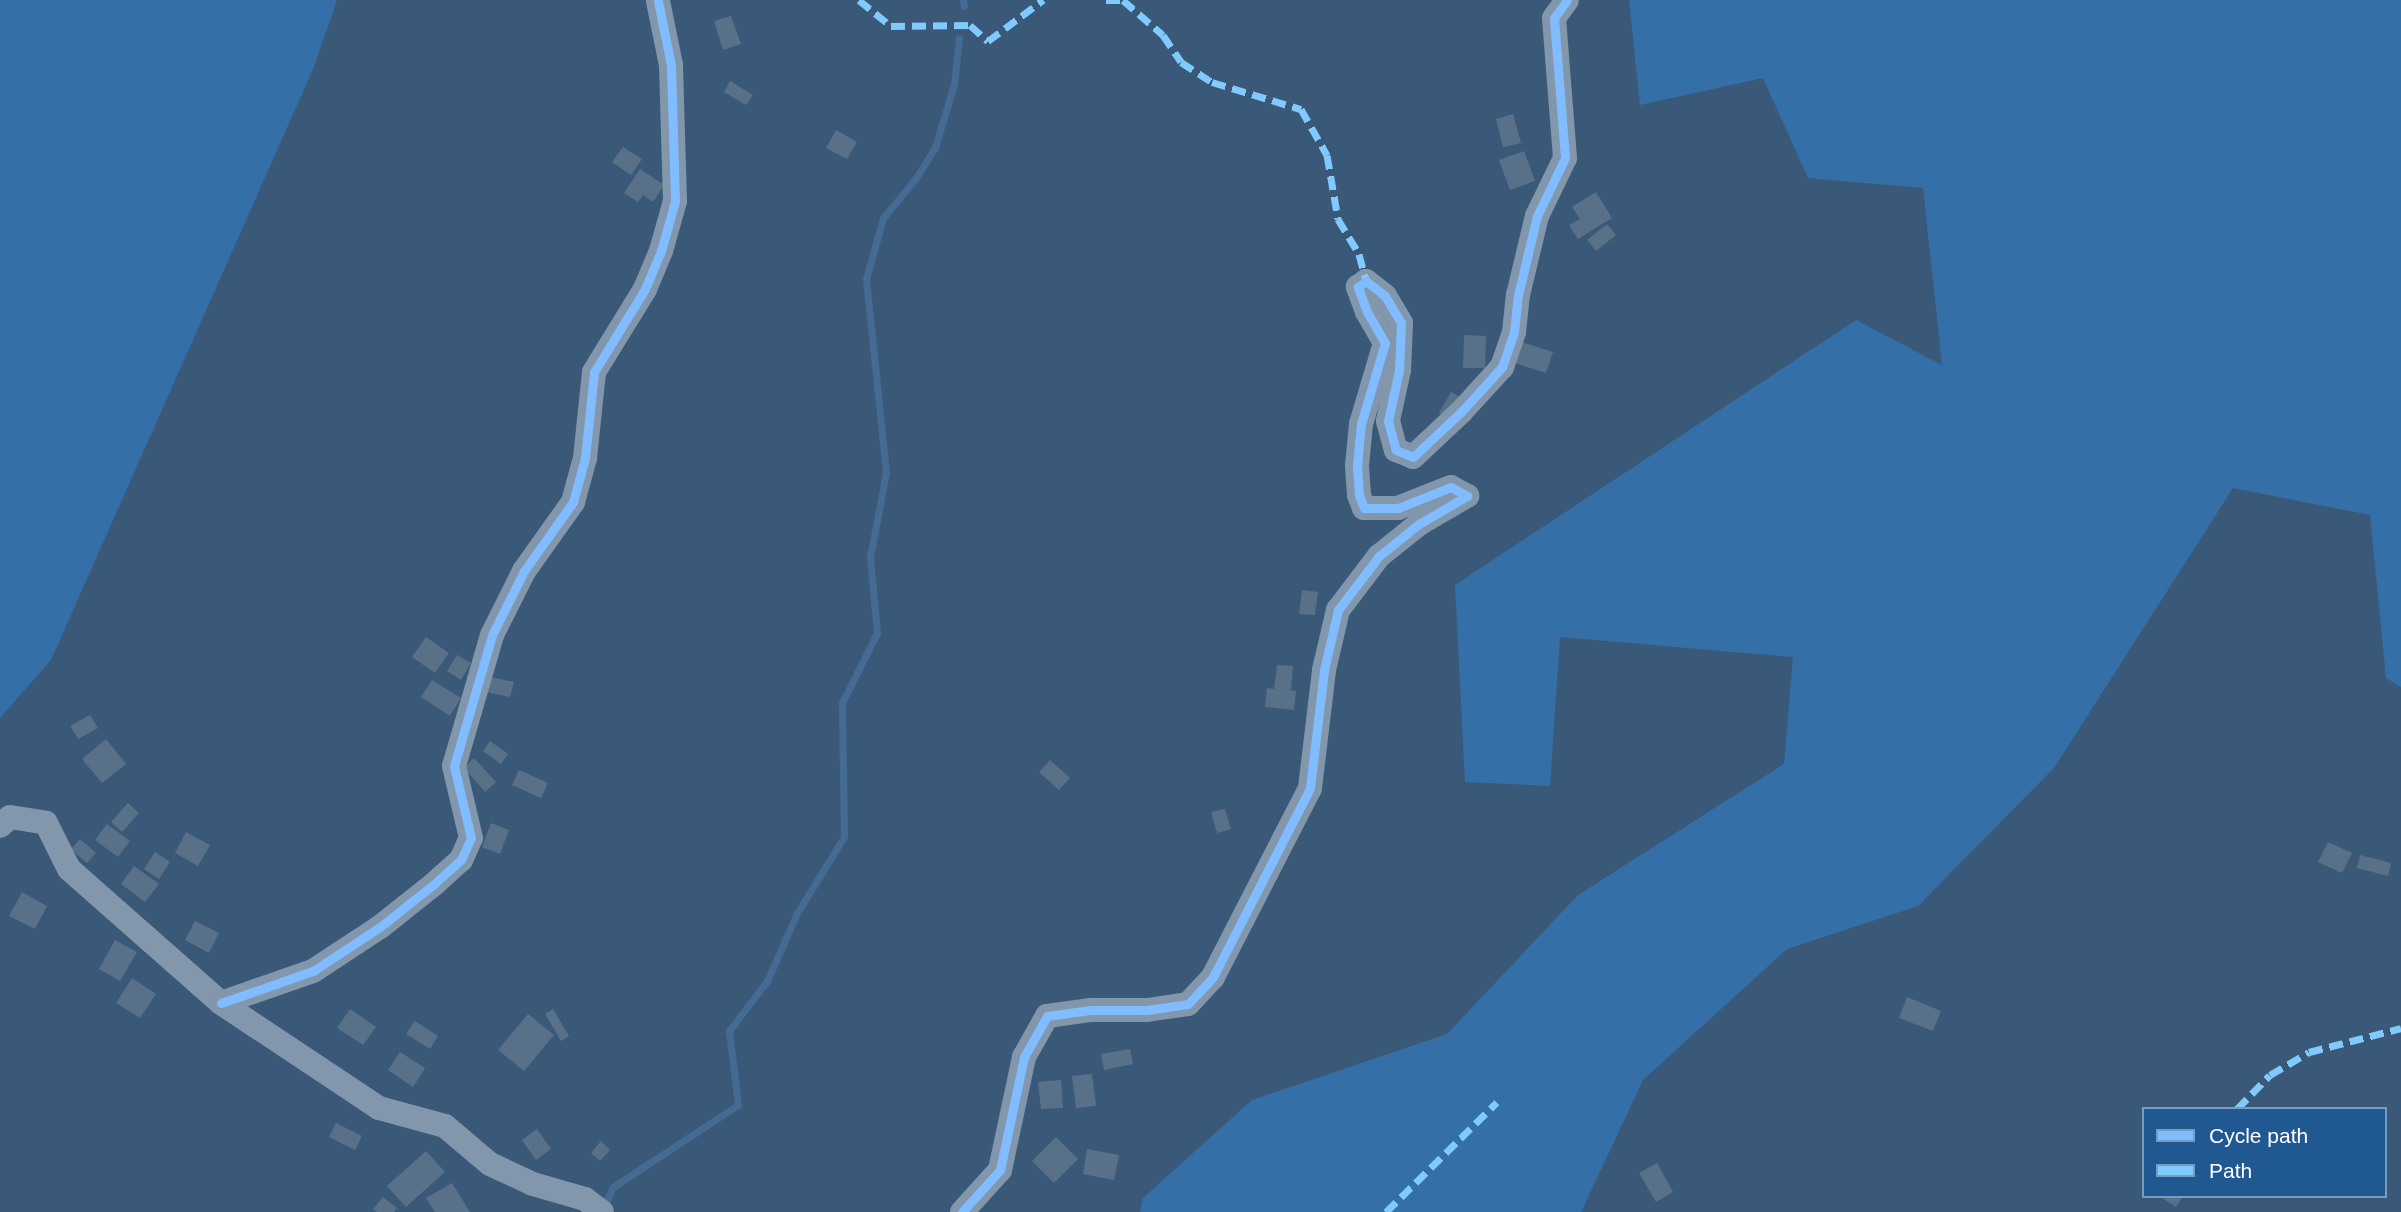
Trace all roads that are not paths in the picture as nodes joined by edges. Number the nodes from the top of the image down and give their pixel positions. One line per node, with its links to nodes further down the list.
1 (1567, 0): 6 (street)
2 (658, 1): 4 (street)
3 (0, 826): 4 (street)
4 (221, 1003): 5 (street)
5 (593, 1206)
6 (962, 1212)

